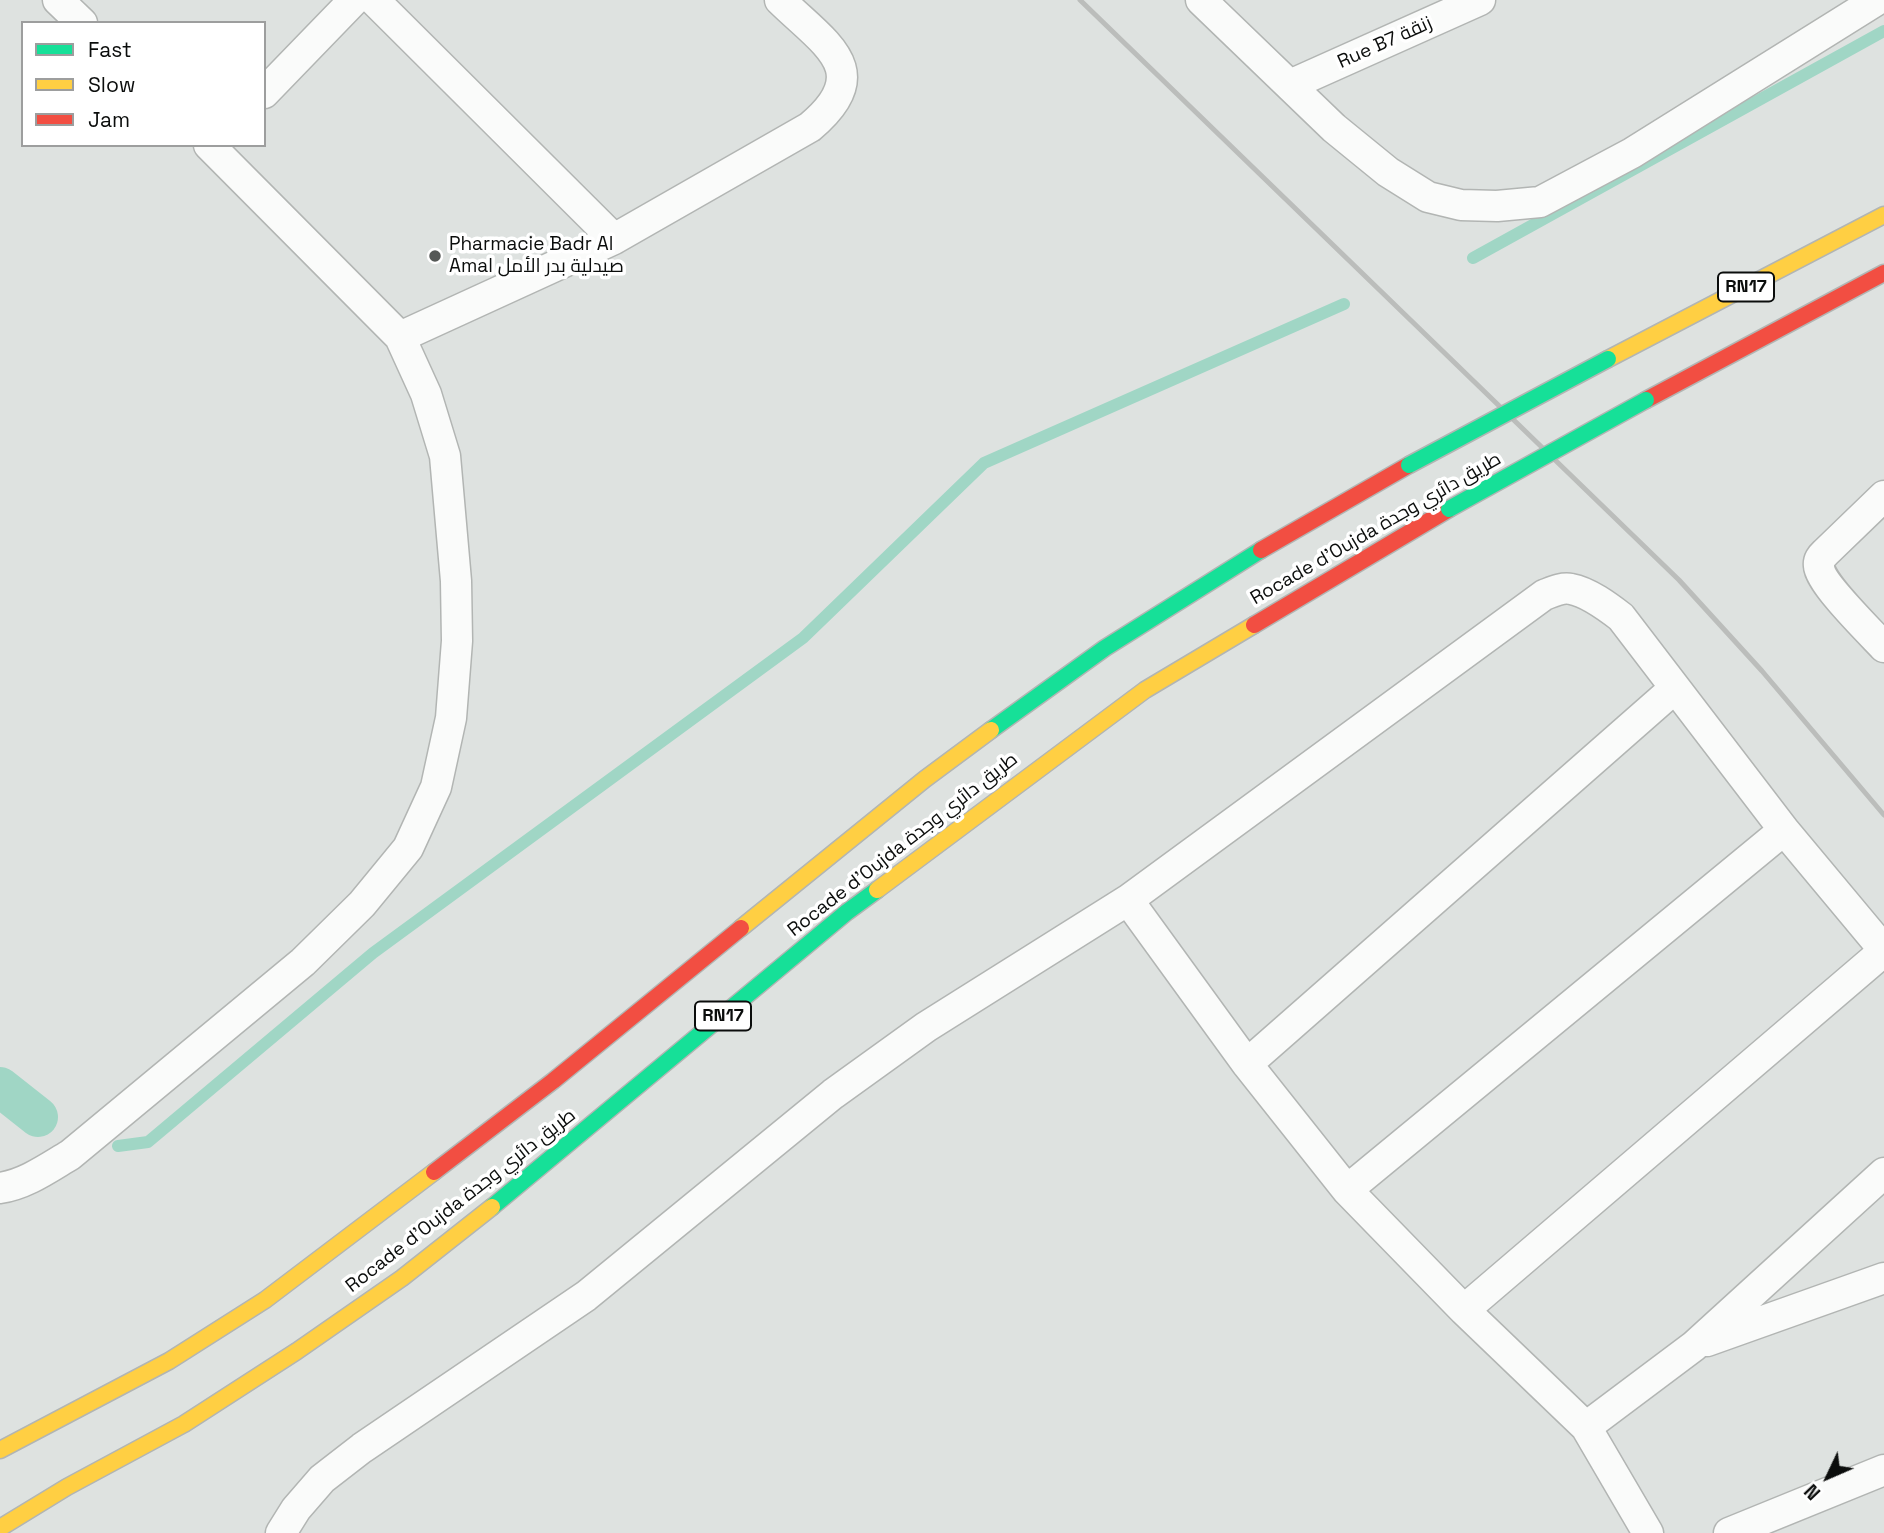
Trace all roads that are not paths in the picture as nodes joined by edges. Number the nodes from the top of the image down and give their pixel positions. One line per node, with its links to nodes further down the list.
1 (58, 0): 8 (street)
2 (354, 0): 10 (street)
3 (374, 0): 13 (street)
4 (780, 0): 13 (street)
5 (1201, 0): 9 (street)
6 (1480, 0): 9 (street, Rue B7 زنقة)
7 (1877, 0): 9 (street)
8 (80, 21)
9 (1290, 85)
10 (266, 91)
11 (212, 147): 15 (street)
12 (1884, 215): 30 (highway, Rocade d'Oujda طريق دائري وجدة / RN17, bridge)
13 (614, 239): 15 (street)
14 (1884, 272): 32 (highway, Rocade d'Oujda طريق دائري وجدة / RN17, bridge)
15 (400, 337): 24 (street)
16 (1884, 496): 17 (street)
17 (1884, 647)
18 (1675, 688): 19 (street); 20 (street); 22 (street)
19 (1784, 830): 21 (street); 25 (street)
20 (1128, 900): 22 (street); 33 (street)
21 (1884, 951): 27 (street)
22 (1247, 1063): 25 (street)
23 (1884, 1173): 28 (street)
24 (0, 1188)
25 (1347, 1190): 27 (street)
26 (1884, 1278): 28 (street)
27 (1464, 1310): 29 (street)
28 (1694, 1346): 29 (street)
29 (1587, 1427): 34 (street)
30 (0, 1450)
31 (1884, 1469): 35 (street)
32 (0, 1528)
33 (281, 1533)
34 (1648, 1533)
35 (1729, 1533)

